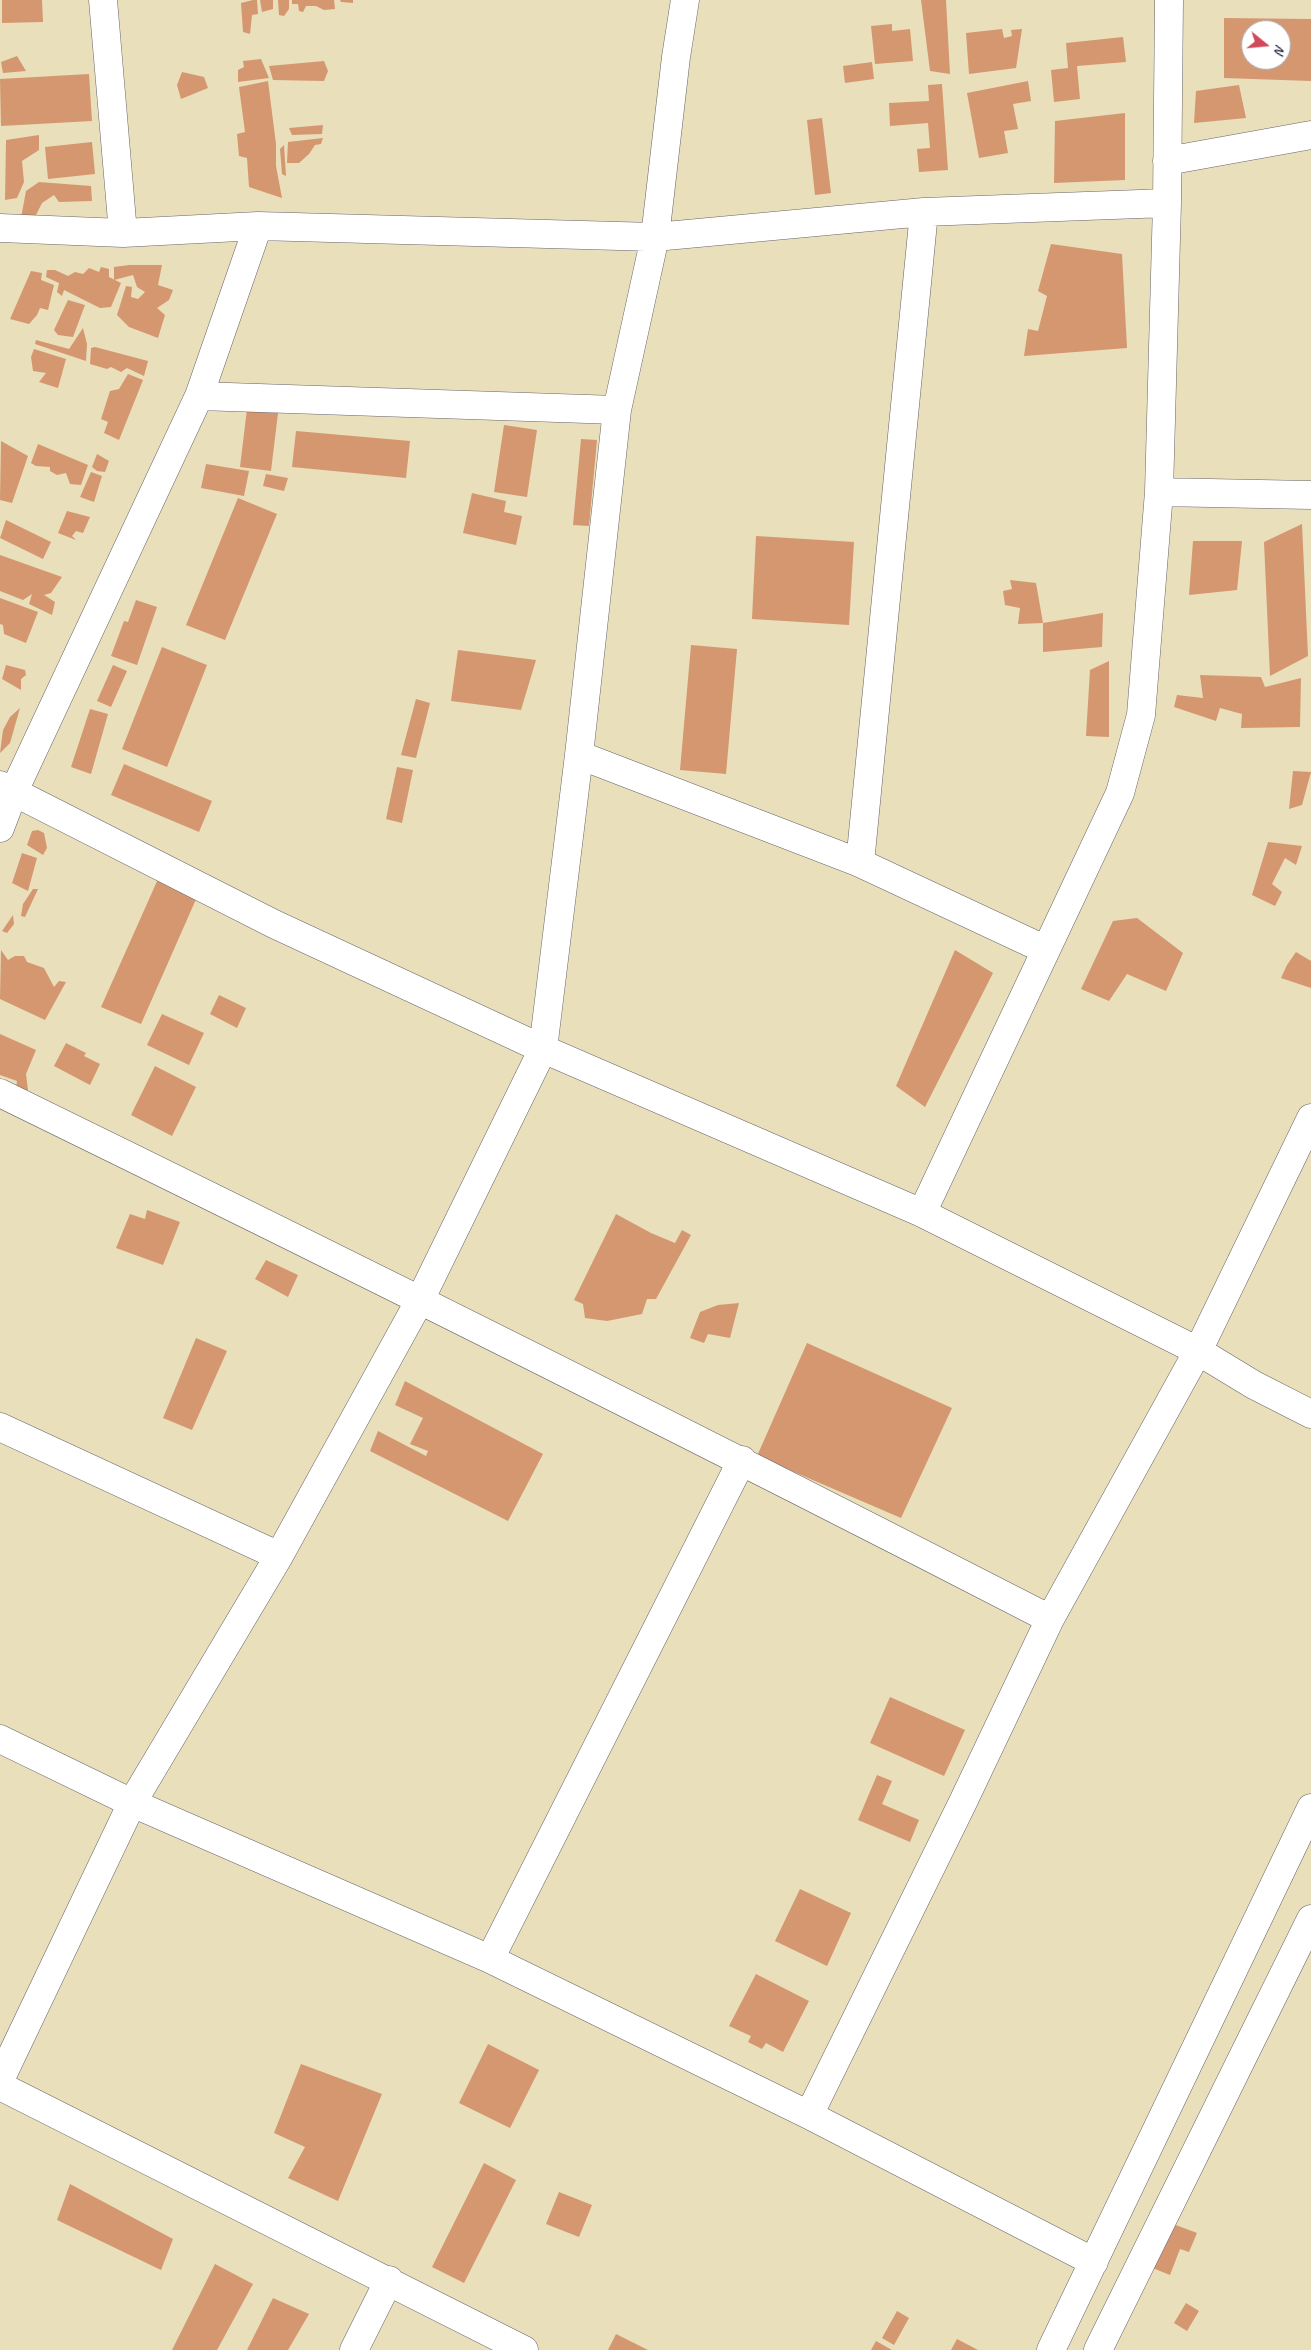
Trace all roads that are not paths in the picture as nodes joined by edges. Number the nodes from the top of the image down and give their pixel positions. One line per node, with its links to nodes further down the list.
1 (103, 0): 10 (street)
2 (686, 0): 11 (street)
3 (1169, 0): 5 (street)
4 (1311, 135): 5 (street)
5 (1167, 161): 6 (street)
6 (1167, 203): 7 (street); 14 (street)
7 (924, 212): 11 (street); 19 (street)
8 (258, 226): 10 (street); 11 (street); 12 (street)
9 (0, 228): 10 (street)
10 (123, 233)
11 (655, 237): 13 (street)
12 (200, 396): 13 (street); 17 (street)
13 (617, 410): 16 (street)
14 (1159, 492): 15 (street); 20 (street)
15 (1311, 495)
16 (579, 756): 19 (street); 21 (street)
17 (7, 788): 18 (street); 21 (street)
18 (0, 828)
19 (860, 863): 20 (street)
20 (1046, 950): 24 (street)
21 (543, 1049): 24 (street); 25 (street)
22 (0, 1093): 25 (street)
23 (1311, 1118): 26 (street)
24 (922, 1213): 26 (street)
25 (421, 1298): 29 (street); 30 (street)
26 (1198, 1351): 27 (street); 31 (street)
27 (1311, 1414)
28 (0, 1427): 30 (street)
29 (742, 1460): 31 (street); 36 (street)
30 (279, 1556): 33 (street)
31 (1050, 1619): 39 (street)
32 (0, 1739): 33 (street)
33 (132, 1803): 36 (street); 37 (street)
34 (1311, 1808): 40 (street)
35 (1311, 1919): 45 (street)
36 (490, 1959): 39 (street)
37 (0, 2080)
38 (0, 2086): 41 (street)
39 (809, 2115): 40 (street)
40 (1094, 2262): 44 (street)
41 (389, 2280): 42 (street); 43 (street)
42 (354, 2350)
43 (524, 2350)
44 (1050, 2350)
45 (1098, 2350)

